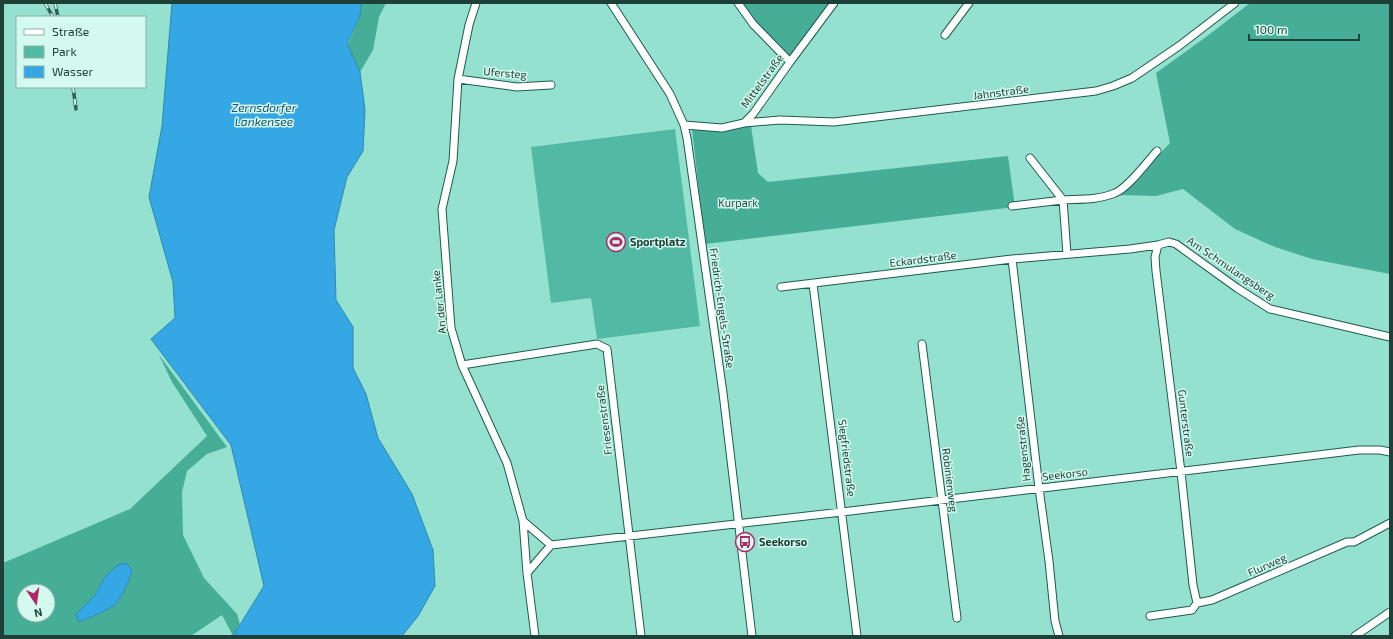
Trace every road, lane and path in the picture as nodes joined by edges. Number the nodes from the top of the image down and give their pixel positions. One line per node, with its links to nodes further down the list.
1 (476, 3): 9 (street, An der Lanke)
2 (611, 3): 12 (street, Friedrich-Engels-Straße)
3 (738, 3): 8 (street)
4 (834, 3): 8 (street, Mittelstraße)
5 (969, 3): 7 (street)
6 (1235, 3): 11 (street, Jahnstraße)
7 (945, 35)
8 (790, 62): 11 (street, Mittelstraße)
9 (458, 79): 10 (street, Ufersteg); 25 (street, An der Lanke)
10 (551, 85)
11 (744, 124): 12 (street, Mittelstraße)
12 (684, 125): 33 (street, Friedrich-Engels-Straße)
13 (1157, 151): 15 (street)
14 (1030, 158): 15 (street)
15 (1063, 200): 16 (street); 19 (street)
16 (1012, 206)
17 (1158, 245): 18 (street, Am Schmulangsberg); 23 (street, Am Schmulangsberg); 27 (street, Gunterstraße)
18 (1130, 249): 19 (street, Eckardstraße)
19 (1067, 254): 20 (street, Eckardstraße)
20 (1012, 259): 21 (street, Eckardstraße); 28 (street, Hagenstraße)
21 (813, 284): 22 (street, Eckardstraße); 30 (street, Siegfriedstraße)
22 (781, 287)
23 (1390, 337)
24 (922, 344): 29 (street, Robinienweg)
25 (462, 365): 31 (street, An der Lanke); 34 (street, Friesenstraße)
26 (1390, 452): 27 (street, Seekorso)
27 (1181, 472): 28 (street, Seekorso); 37 (street, Gunterstraße)
28 (1039, 488): 29 (street, Seekorso); 45 (street, Hagenstraße)
29 (942, 500): 30 (street, Seekorso); 40 (street, Robinienweg)
30 (842, 512): 33 (street, Seekorso); 44 (street, Siegfriedstraße)
31 (522, 521): 35 (street); 36 (street, An der Lanke)
32 (1390, 523): 37 (street, Flurweg)
33 (739, 524): 34 (street, Seekorso); 43 (street, Friedrich-Engels-Straße)
34 (629, 537): 35 (street, Seekorso); 42 (street, Friesenstraße)
35 (551, 545): 36 (street)
36 (527, 573): 41 (street, An der Lanke)
37 (1197, 603): 39 (street, Flurweg)
38 (1390, 612): 46 (street)
39 (1150, 616)
40 (957, 618)
41 (535, 636)
42 (641, 636)
43 (752, 636)
44 (857, 636)
45 (1059, 636)
46 (1355, 636)

